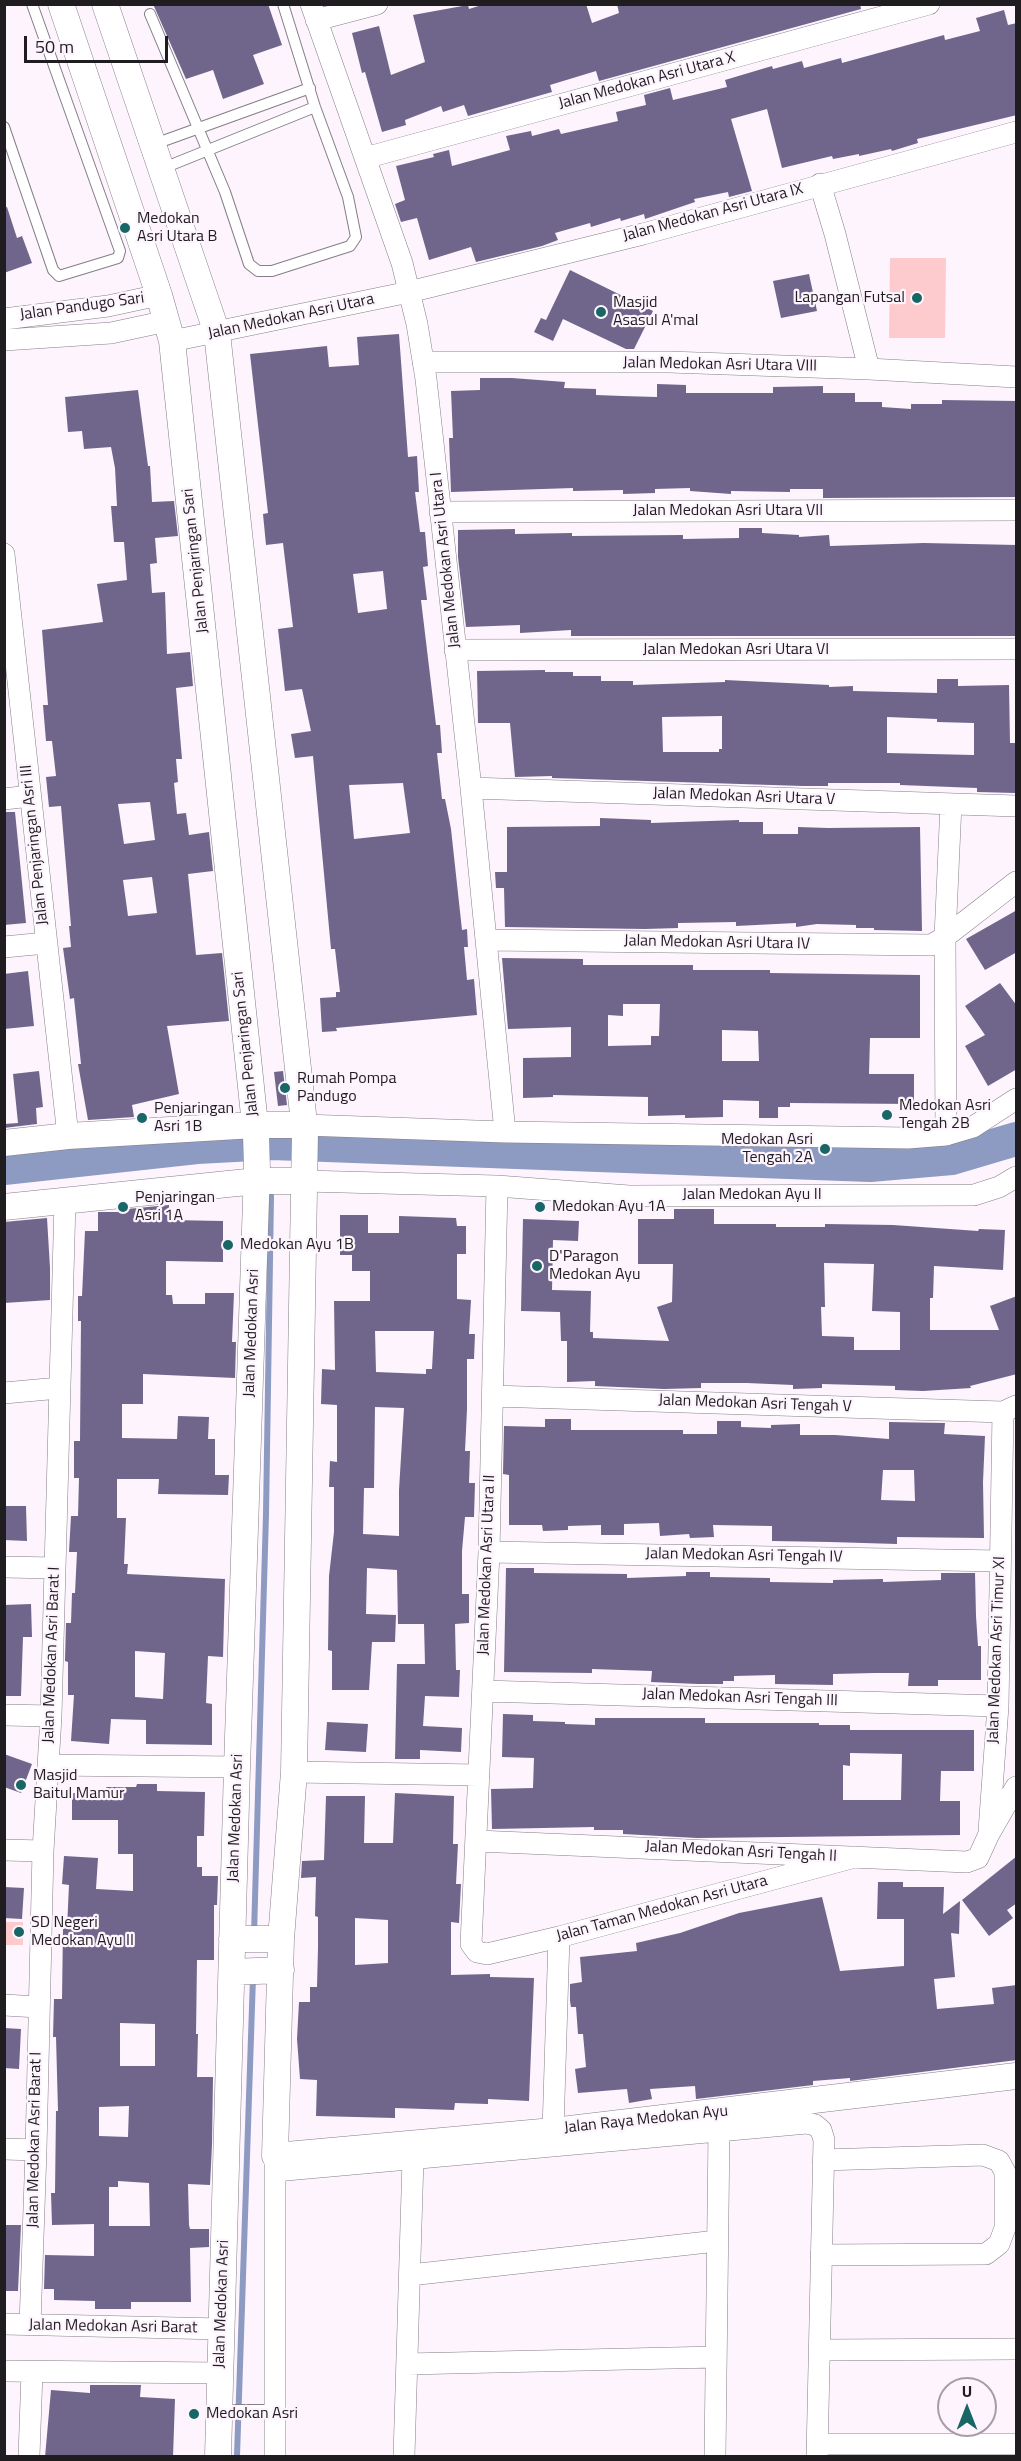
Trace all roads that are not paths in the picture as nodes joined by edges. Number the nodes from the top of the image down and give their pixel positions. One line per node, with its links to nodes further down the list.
1 (32, 4): 11 (lane)
2 (61, 4): 19 (street, Jalan Penjaringan Sari)
3 (105, 4): 15 (street)
4 (283, 4): 9 (lane)
5 (377, 4): 7 (street)
6 (929, 4): 16 (street, Jalan Medokan Asri Utara X)
7 (314, 12): 16 (street, Jalan Medokan Asri Utara I)
8 (150, 14): 12 (lane)
9 (310, 88): 10 (lane); 12 (lane)
10 (315, 107): 14 (lane); 14 (lane)
11 (4, 127)
12 (199, 129): 14 (lane); 15 (lane)
13 (1017, 132): 17 (street, Jalan Medokan Asri Utara IX)
14 (206, 150): 15 (lane)
15 (157, 157): 22 (street)
16 (365, 158): 18 (street, Jalan Medokan Asri Utara I)
17 (820, 184): 18 (street, Jalan Medokan Asri Utara IX); 25 (street)
18 (409, 292): 22 (street, Jalan Medokan Asri Utara); 24 (street, Jalan Medokan Asri Utara I)
19 (159, 295): 20 (street, Jalan Pandugo Sari); 21 (street, Jalan Penjaringan Sari)
20 (4, 319)
21 (170, 331): 22 (street, Jalan Medokan Asri Utara); 23 (street, Jalan Pandugo Sari); 45 (street, Jalan Penjaringan Sari)
22 (217, 333): 44 (street)
23 (4, 340)
24 (423, 362): 25 (street, Jalan Medokan Asri Utara VIII); 28 (street, Jalan Medokan Asri Utara I)
25 (869, 369): 26 (street, Jalan Medokan Asri Utara VIII)
26 (1017, 377)
27 (1017, 510): 28 (street, Jalan Medokan Asri Utara VII)
28 (440, 512): 31 (street, Jalan Medokan Asri Utara I)
29 (4, 554): 32 (street, Jalan Penjaringan Asri III)
30 (1017, 649): 31 (street, Jalan Medokan Asri Utara VI)
31 (455, 650): 33 (street, Jalan Medokan Asri Utara I)
32 (9, 652): 34 (street, Jalan Penjaringan Asri III)
33 (471, 788): 36 (street, Jalan Medokan Asri Utara V); 40 (street, Jalan Medokan Asri Utara I)
34 (30, 796): 35 (street); 41 (street, Jalan Penjaringan Asri III)
35 (4, 799)
36 (951, 804): 37 (street, Jalan Medokan Asri Utara V); 39 (street)
37 (1017, 806)
38 (1017, 882): 39 (street, Jalan Medokan Asri Utara IV)
39 (945, 938): 40 (street, Jalan Medokan Asri Utara IV); 47 (street)
40 (486, 940): 46 (street, Jalan Medokan Asri Utara I)
41 (46, 943): 42 (street); 48 (street, Jalan Penjaringan Asri III)
42 (4, 948)
43 (1017, 1099): 47 (street)
44 (305, 1128): 45 (street); 46 (street); 51 (street)
45 (255, 1129): 48 (street); 50 (street, Jalan Medokan Asri)
46 (505, 1132): 47 (street)
47 (946, 1135)
48 (68, 1136): 49 (street)
49 (4, 1143)
50 (257, 1175): 51 (street); 54 (street); 69 (street, Jalan Medokan Asri)
51 (304, 1177): 53 (street, Jalan Medokan Ayu II); 70 (street)
52 (1017, 1177): 53 (street, Jalan Medokan Ayu II)
53 (497, 1186): 58 (street, Jalan Medokan Asri Utara II)
54 (64, 1201): 55 (street); 56 (street, Jalan Medokan Asri Barat I)
55 (4, 1207)
56 (59, 1388): 57 (street); 63 (street, Jalan Medokan Asri Barat I)
57 (4, 1394)
58 (492, 1396): 59 (street, Jalan Medokan Asri Tengah V); 60 (street, Jalan Medokan Asri Utara II)
59 (1010, 1409): 61 (street, Jalan Medokan Asri Timur XI)
60 (489, 1552): 61 (street, Jalan Medokan Asri Tengah IV); 64 (street, Jalan Medokan Asri Utara II)
61 (1000, 1561): 65 (street, Jalan Medokan Asri Timur XI)
62 (4, 1567): 63 (street)
63 (55, 1568): 67 (street, Jalan Medokan Asri Barat I)
64 (483, 1691): 65 (street, Jalan Medokan Asri Tengah III); 71 (street, Jalan Medokan Asri Utara II)
65 (998, 1706): 73 (street, Jalan Medokan Asri Timur XI)
66 (4, 1715): 67 (street)
67 (51, 1716): 68 (street, Jalan Medokan Asri Barat I)
68 (49, 1765): 69 (street); 76 (street, Jalan Medokan Asri Barat I)
69 (237, 1767): 79 (street, Jalan Medokan Asri)
70 (294, 1772): 71 (street); 80 (street)
71 (479, 1775): 74 (street, Jalan Medokan Asri Utara II)
72 (1017, 1787): 73 (street)
73 (989, 1834): 77 (street, Jalan Medokan Asri Tengah II)
74 (477, 1841): 77 (street, Jalan Medokan Asri Tengah II); 81 (street, Jalan Medokan Asri Utara II)
75 (4, 1850): 76 (street)
76 (43, 1851): 85 (street, Jalan Medokan Asri Barat I)
77 (855, 1857): 78 (street, Jalan Taman Medokan Asri Utara)
78 (559, 1937): 81 (street, Jalan Taman Medokan Asri Utara); 87 (street)
79 (236, 1939): 80 (street); 83 (street, Jalan Medokan Asri)
80 (274, 1939): 82 (street)
81 (471, 1944)
82 (275, 1970): 83 (street); 93 (street)
83 (236, 1972): 99 (street, Jalan Medokan Asri)
84 (4, 2005): 85 (street)
85 (38, 2007): 90 (street, Jalan Medokan Asri Barat I)
86 (1017, 2076): 87 (street, Jalan Raya Medokan Ayu)
87 (553, 2131): 93 (street, Jalan Raya Medokan Ayu)
88 (719, 2131): 91 (street); 92 (street); 94 (street)
89 (4, 2150): 90 (street)
90 (36, 2150): 98 (street, Jalan Medokan Asri Barat I)
91 (414, 2159): 93 (street); 96 (street)
92 (823, 2160): 95 (street); 95 (street)
93 (275, 2164): 108 (street)
94 (717, 2241): 96 (street); 102 (street)
95 (822, 2255): 101 (street)
96 (410, 2275): 103 (street)
97 (4, 2324): 98 (street, Jalan Medokan Asri Barat)
98 (30, 2325): 99 (street, Jalan Medokan Asri Barat)
99 (221, 2329): 106 (street, Jalan Medokan Asri)
100 (1017, 2349): 101 (street)
101 (820, 2350): 110 (street)
102 (716, 2357): 103 (street); 115 (street)
103 (407, 2364): 114 (street)
104 (4, 2371): 105 (street)
105 (32, 2372): 106 (street); 111 (street)
106 (220, 2373): 107 (street, Jalan Medokan Asri)
107 (226, 2410): 108 (lane); 112 (street, Jalan Medokan Asri)
108 (267, 2411): 113 (street)
109 (1017, 2444): 110 (street)
110 (817, 2450)
111 (29, 2457)
112 (218, 2457)
113 (275, 2457)
114 (404, 2457)
115 (715, 2457)

